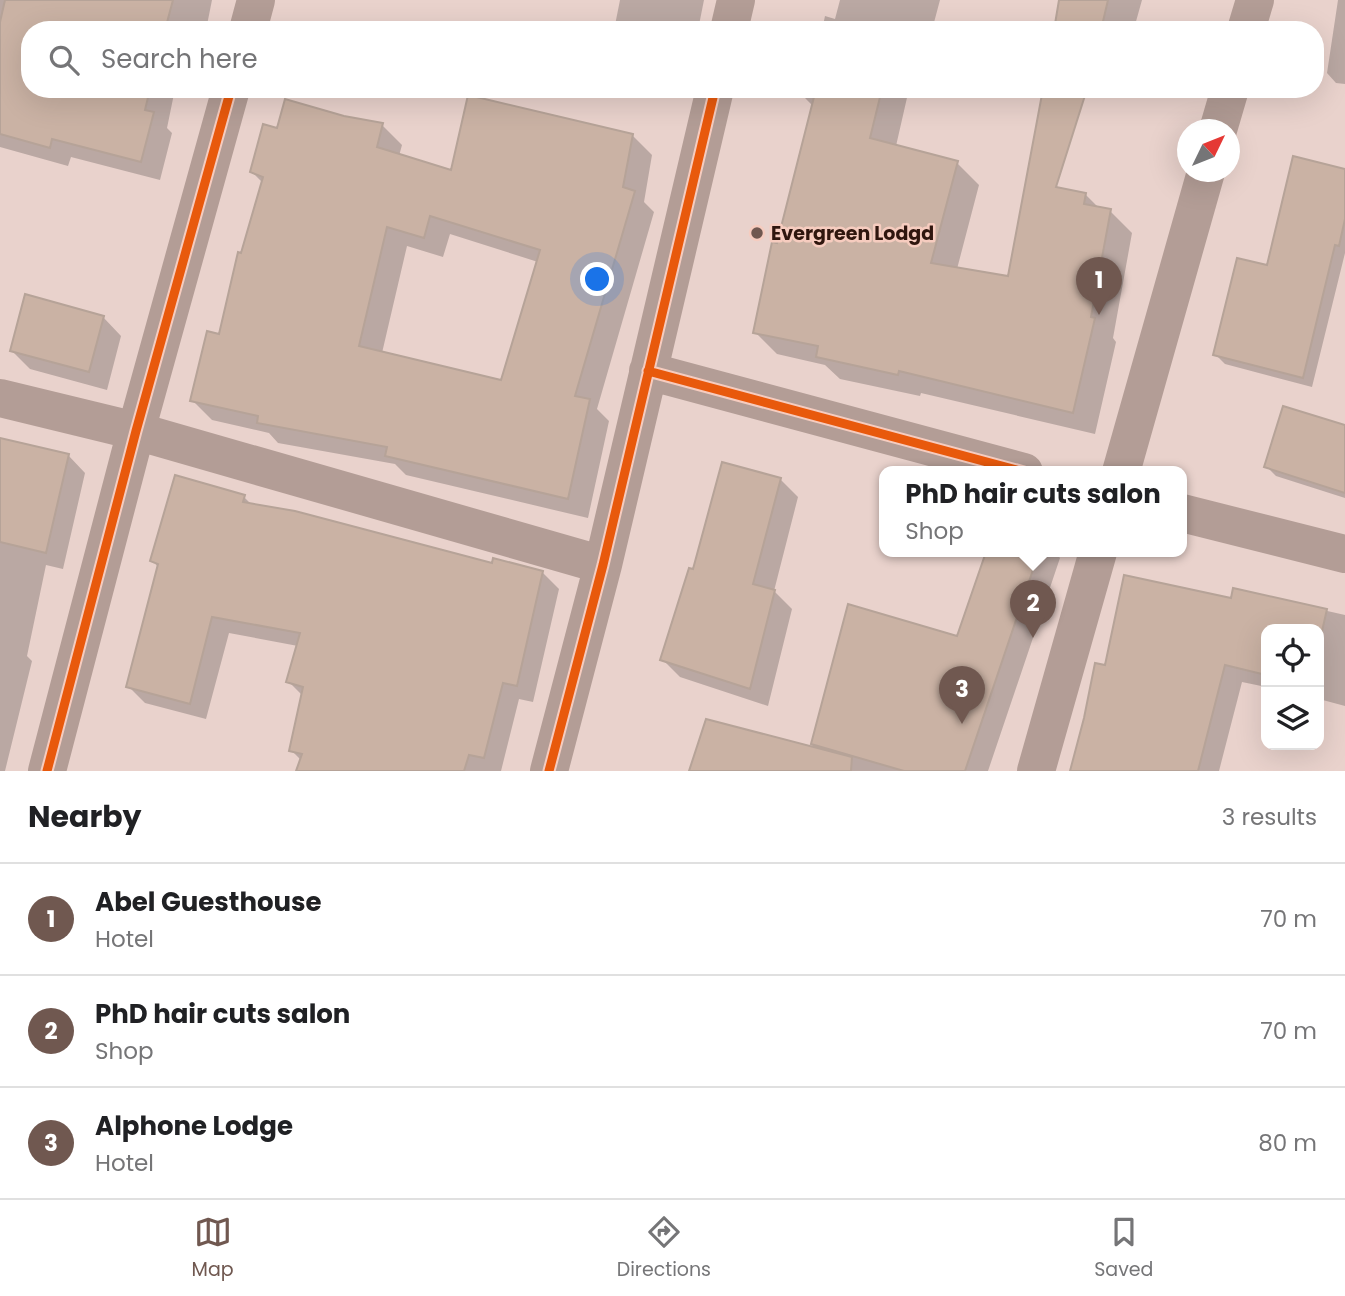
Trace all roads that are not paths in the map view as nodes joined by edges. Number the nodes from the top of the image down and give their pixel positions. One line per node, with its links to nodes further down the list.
1 (256, 0): 4 (street)
2 (736, 0): 5 (street)
3 (1255, 0): 6 (street)
4 (250, 21)
5 (731, 21)
6 (1249, 21)
7 (228, 98): 14 (street)
8 (713, 98): 12 (street)
9 (1227, 98): 10 (street)
10 (1221, 119)
11 (1203, 182): 16 (street)
12 (648, 371): 15 (street); 20 (street)
13 (0, 398): 14 (street)
14 (136, 431): 20 (street); 21 (street)
15 (1002, 466)
16 (1123, 466)
17 (1187, 514): 18 (street)
18 (1345, 554)
19 (1097, 557): 23 (street)
20 (603, 565): 22 (street)
21 (47, 771)
22 (549, 771)
23 (1036, 771)

